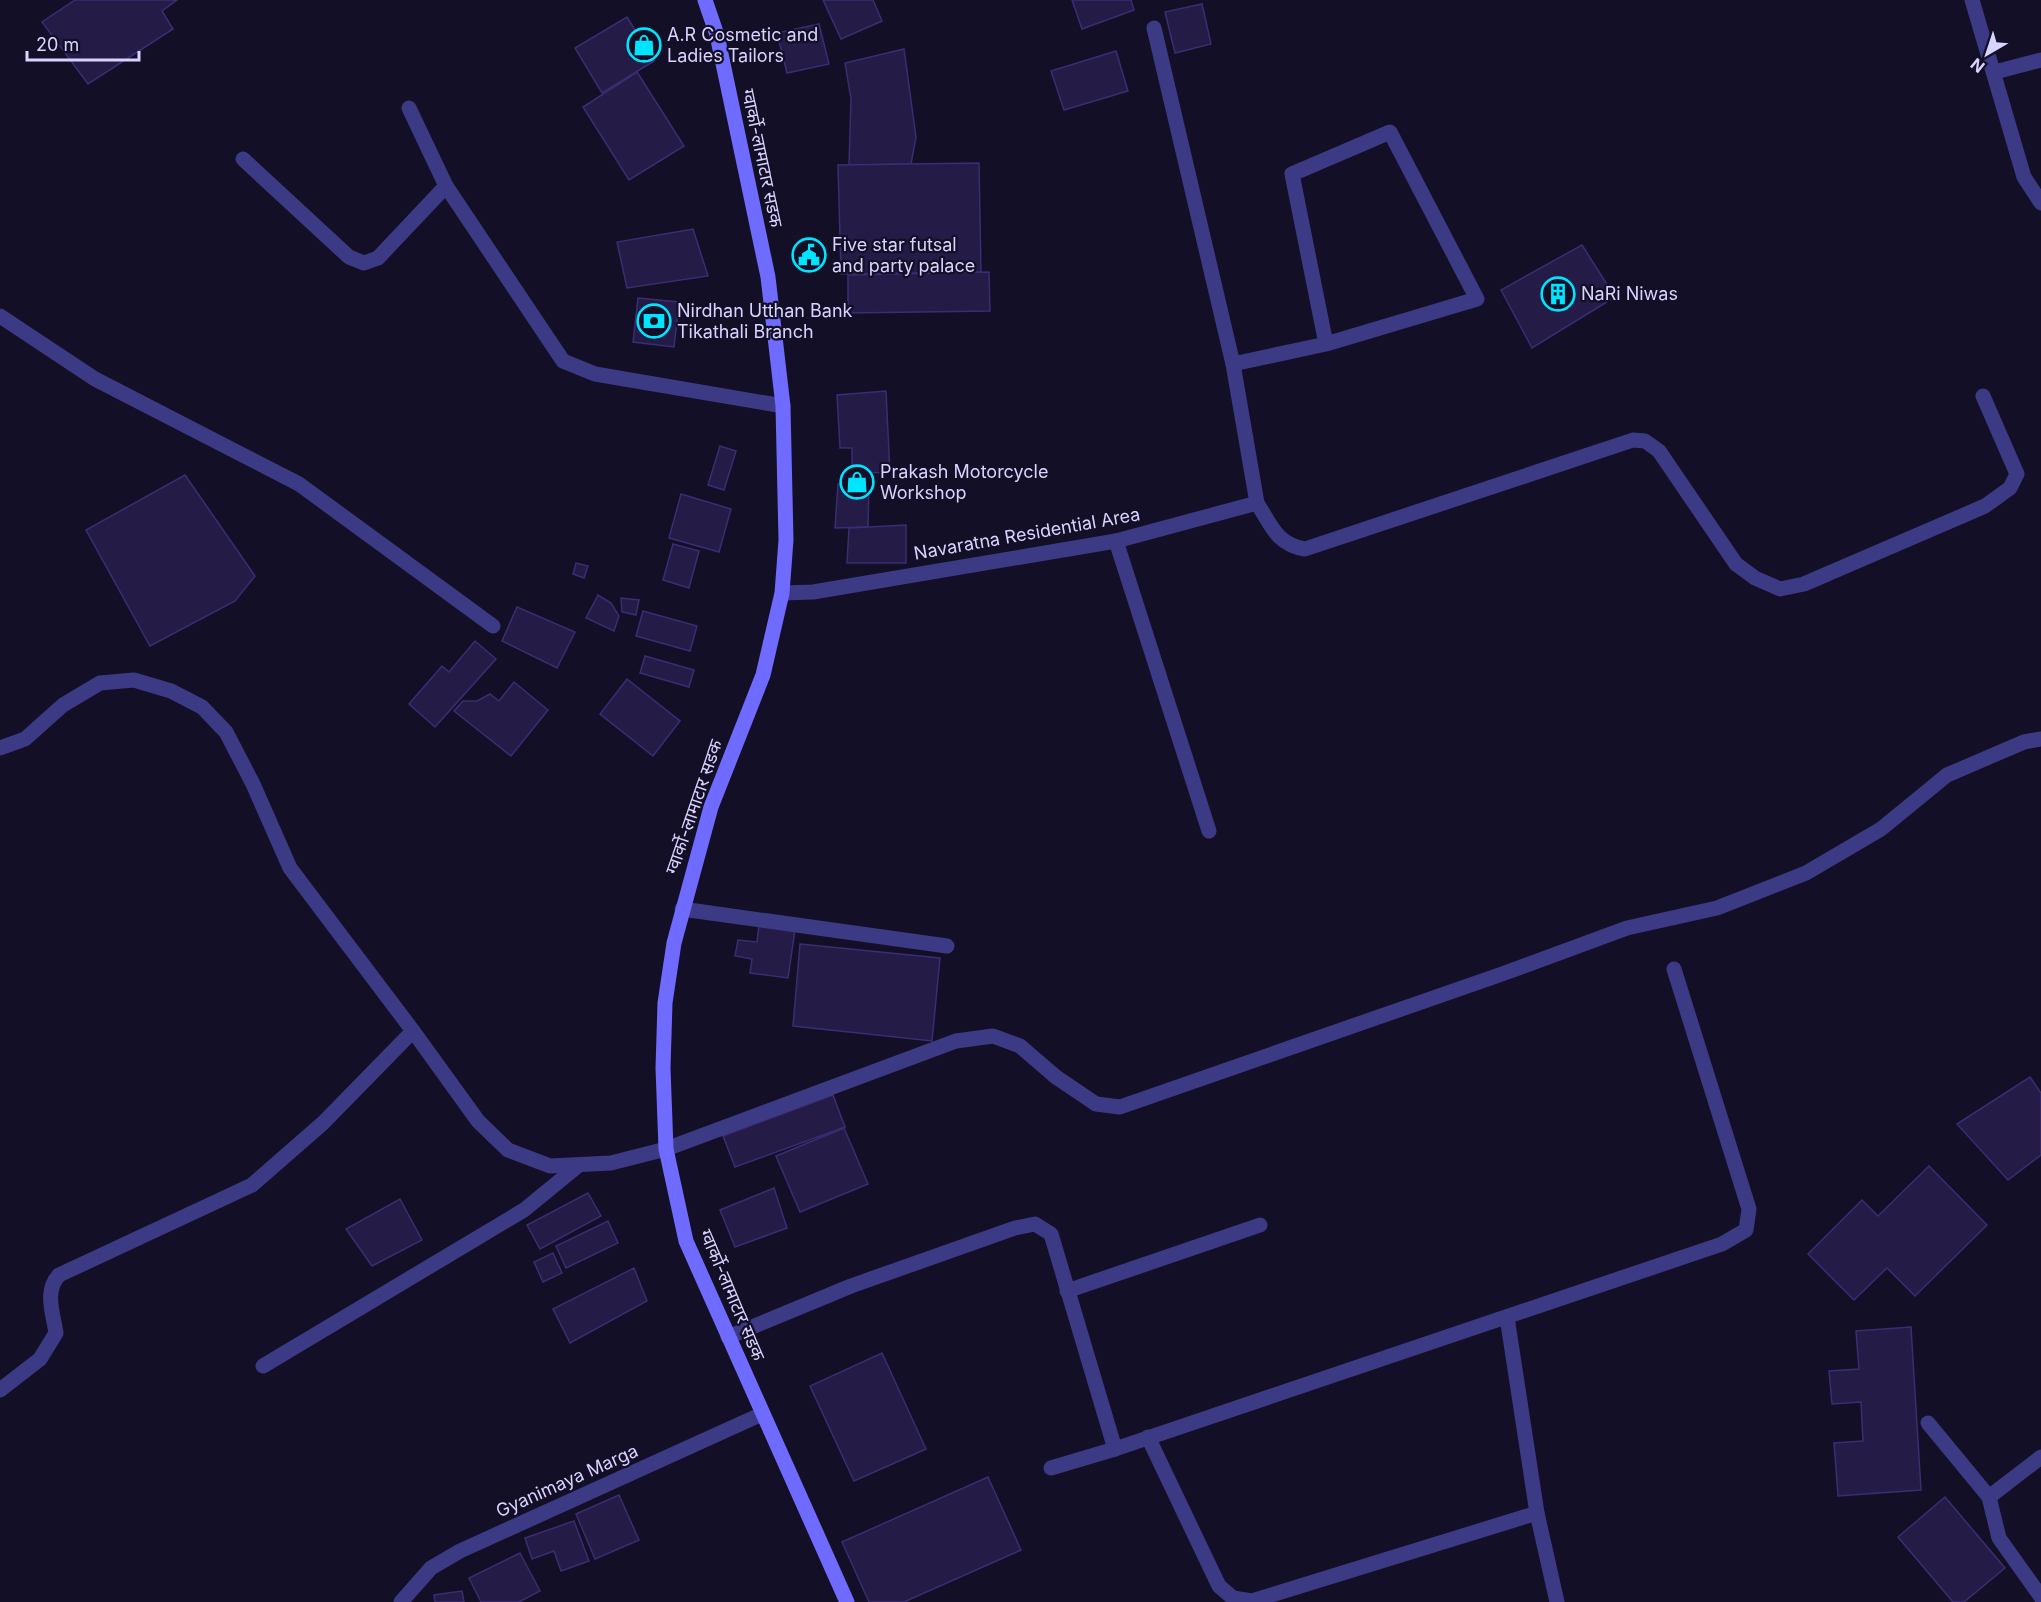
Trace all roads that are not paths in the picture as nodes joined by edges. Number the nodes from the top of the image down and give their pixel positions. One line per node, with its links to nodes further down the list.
1 (705, 0): 14 (main road, ग्वार्को-लामाटार सडक)
2 (1972, 0): 5 (street)
3 (1154, 28): 12 (street)
4 (2041, 60): 5 (street)
5 (1995, 72): 9 (street)
6 (409, 108): 8 (street)
7 (243, 159): 8 (street)
8 (446, 186): 14 (street)
9 (2041, 203)
10 (0, 316): 18 (street)
11 (1326, 344): 11 (street); 12 (street)
12 (1233, 364): 15 (street)
13 (1983, 396): 15 (street)
14 (783, 406): 17 (main road, ग्वार्को-लामाटार सडक)
15 (1257, 502): 16 (street, Navaratna Residential Area)
16 (1116, 541): 17 (street, Navaratna Residential Area); 21 (street)
17 (782, 593): 22 (main road, ग्वार्को-लामाटार सडक)
18 (493, 626)
19 (2041, 740): 26 (street)
20 (0, 748): 25 (street)
21 (1209, 831)
22 (682, 909): 23 (street); 26 (main road, ग्वार्को-लामाटार सडक)
23 (947, 946)
24 (1674, 969): 30 (street)
25 (413, 1031): 27 (street); 33 (street)
26 (666, 1149): 27 (street); 31 (main road, ग्वार्को-लामाटार सडक)
27 (579, 1165): 32 (street)
28 (1260, 1226): 29 (street)
29 (1067, 1291): 31 (street); 37 (street)
30 (1507, 1317): 36 (street); 41 (street)
31 (728, 1337): 34 (main road, ग्वार्को-लामाटार सडक)
32 (263, 1366)
33 (0, 1390)
34 (762, 1414): 44 (street, Gyanimaya Marga); 45 (main road, ग्वार्को-लामाटार सडक)
35 (1928, 1424): 40 (street)
36 (1148, 1437): 37 (street); 43 (street)
37 (1115, 1449): 39 (street)
38 (2041, 1457): 40 (street)
39 (1051, 1468)
40 (1989, 1497): 42 (street)
41 (1537, 1513): 43 (street); 46 (street)
42 (2041, 1597)
43 (1252, 1601)
44 (401, 1602)
45 (847, 1602)
46 (1557, 1602)

